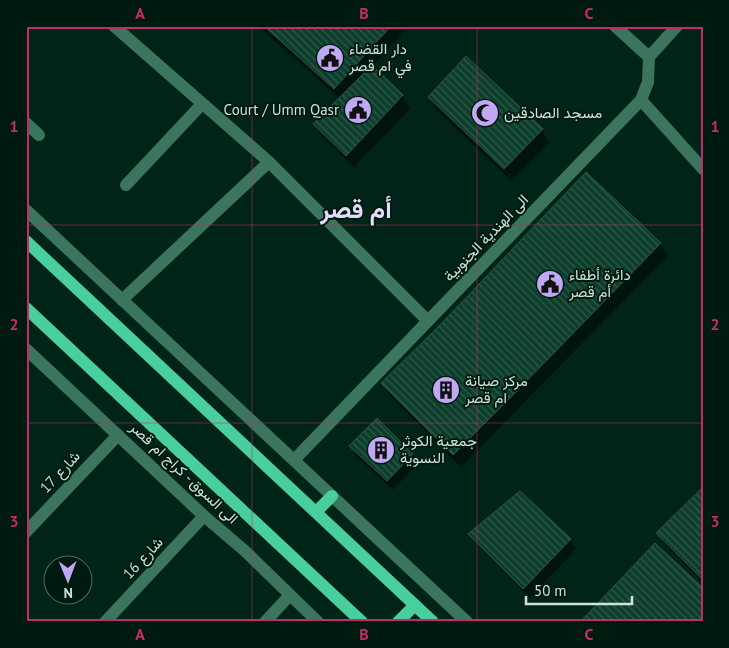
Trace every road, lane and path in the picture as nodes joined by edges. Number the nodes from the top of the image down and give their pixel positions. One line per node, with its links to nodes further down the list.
1 (114, 26): 6 (street)
2 (615, 26): 4 (street)
3 (677, 26): 4 (street)
4 (649, 57): 5 (street, الى الهندية الجنوبية)
5 (641, 100): 10 (street); 16 (street, الى الهندية الجنوبية)
6 (202, 104): 9 (street); 11 (street)
7 (26, 123): 8 (street)
8 (40, 135)
9 (269, 162): 14 (street); 16 (street)
10 (703, 169)
11 (126, 185)
12 (26, 210): 14 (street)
13 (26, 241): 21 (main road)
14 (122, 300): 19 (street)
15 (26, 308): 29 (main road)
16 (428, 321): 19 (street, الى الهندية الجنوبية)
17 (26, 349): 18 (street, الى السوق - كراج ام قصر)
18 (118, 435): 22 (street, الى السوق - كراج ام قصر); 23 (street, شارع 17)
19 (294, 460): 20 (street)
20 (332, 496): 21 (main road); 32 (street)
21 (316, 512): 25 (main road)
22 (204, 516): 24 (street, الى السوق - كراج ام قصر); 26 (street, شارع 16)
23 (26, 532)
24 (290, 595): 27 (street); 28 (street, الى السوق - كراج ام قصر)
25 (415, 604): 30 (main road); 31 (main road)
26 (105, 622)
27 (265, 622)
28 (318, 622)
29 (362, 622)
30 (398, 622)
31 (433, 622)
32 (466, 622)

